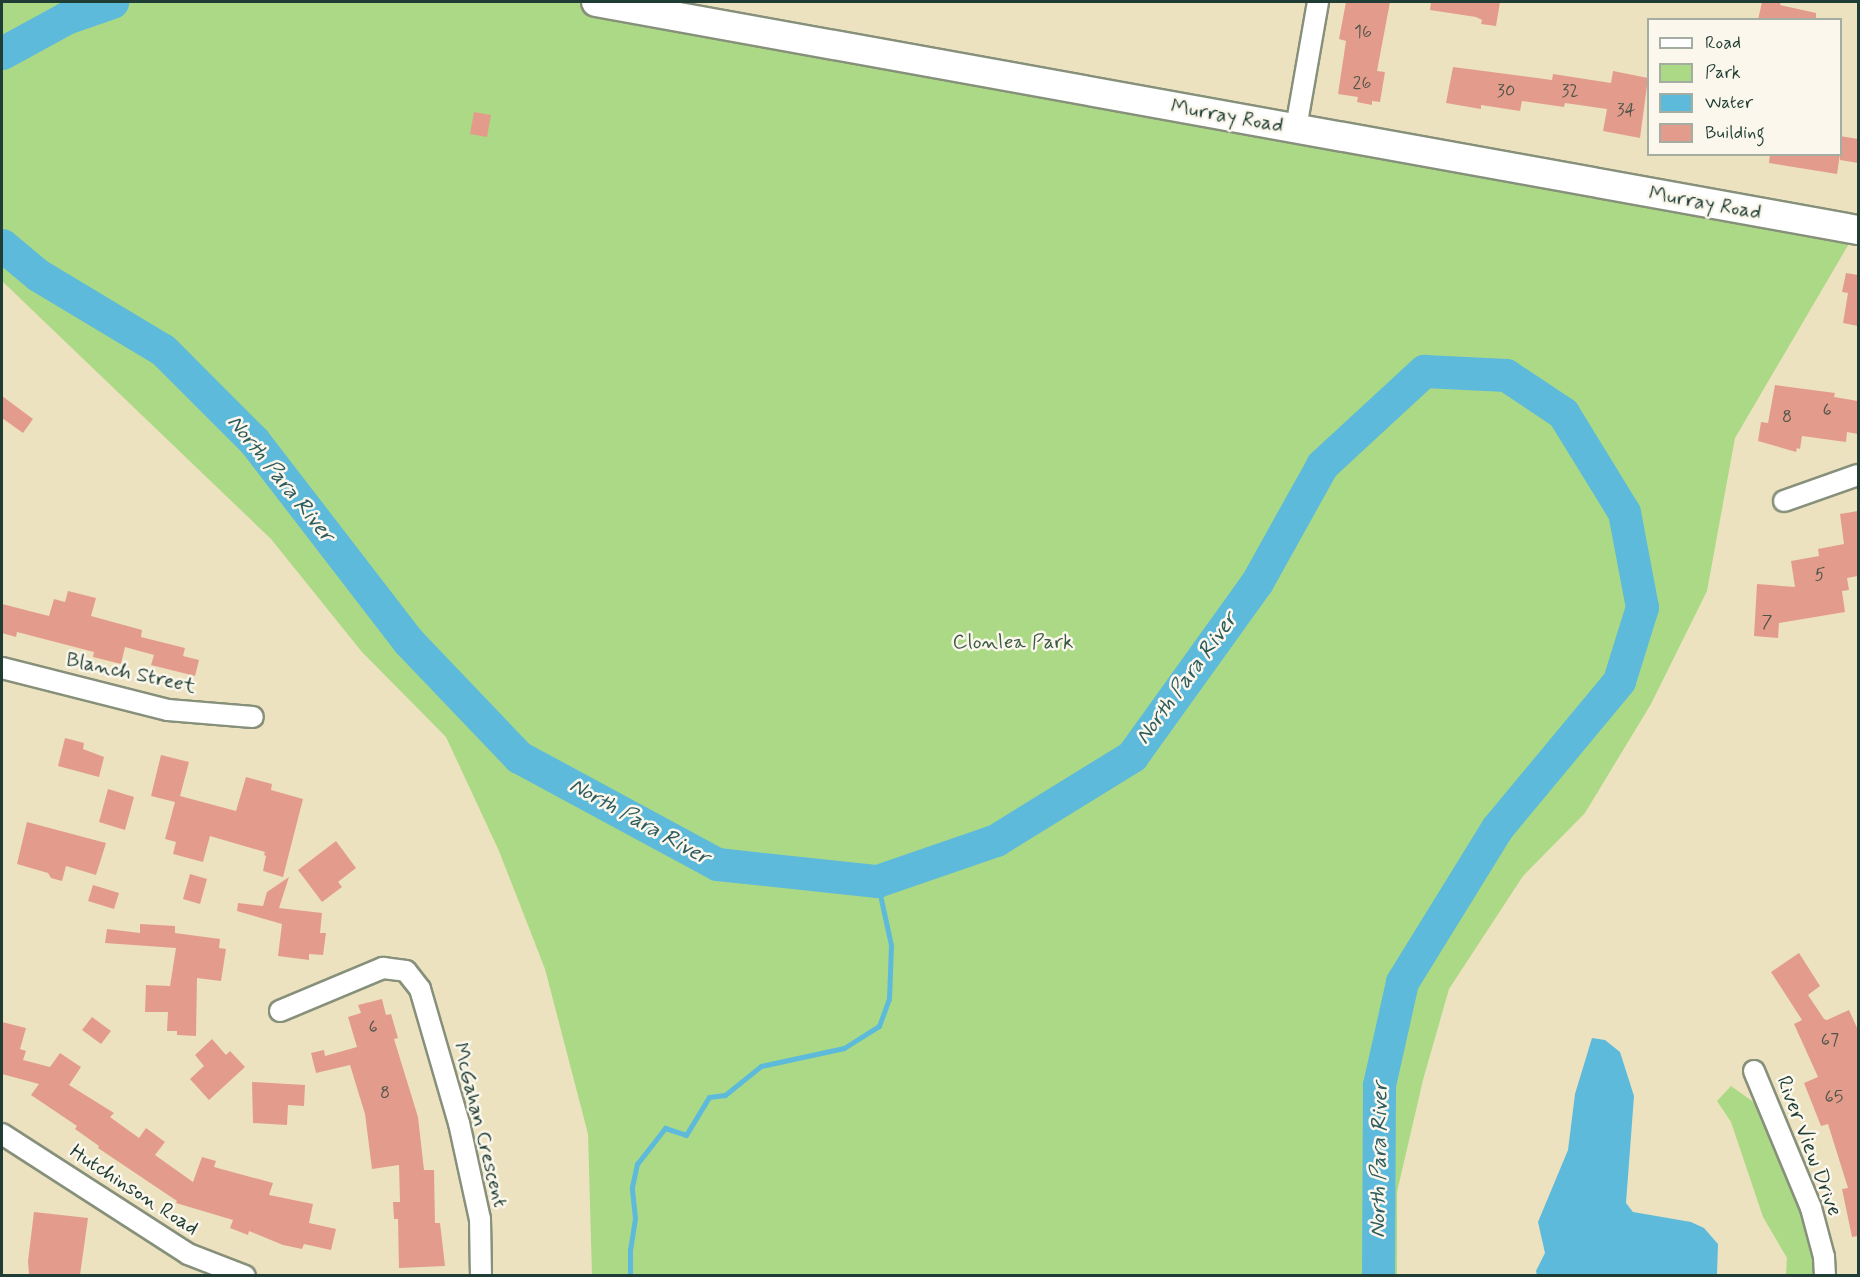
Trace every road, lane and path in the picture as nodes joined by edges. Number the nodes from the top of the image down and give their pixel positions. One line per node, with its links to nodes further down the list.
1 (596, 2): 3 (street, Murray Road)
2 (1318, 2): 3 (street)
3 (1296, 128): 4 (street, Murray Road)
4 (1858, 230)
5 (1858, 475): 6 (street)
6 (1784, 501)
7 (2, 668): 8 (street, Blanch Street)
8 (253, 717)
9 (280, 1011): 13 (street, McGahan Crescent)
10 (1754, 1071): 14 (street, River View Drive)
11 (2, 1134): 12 (street, Hutchinson Road)
12 (245, 1275)
13 (481, 1275)
14 (1825, 1275)

